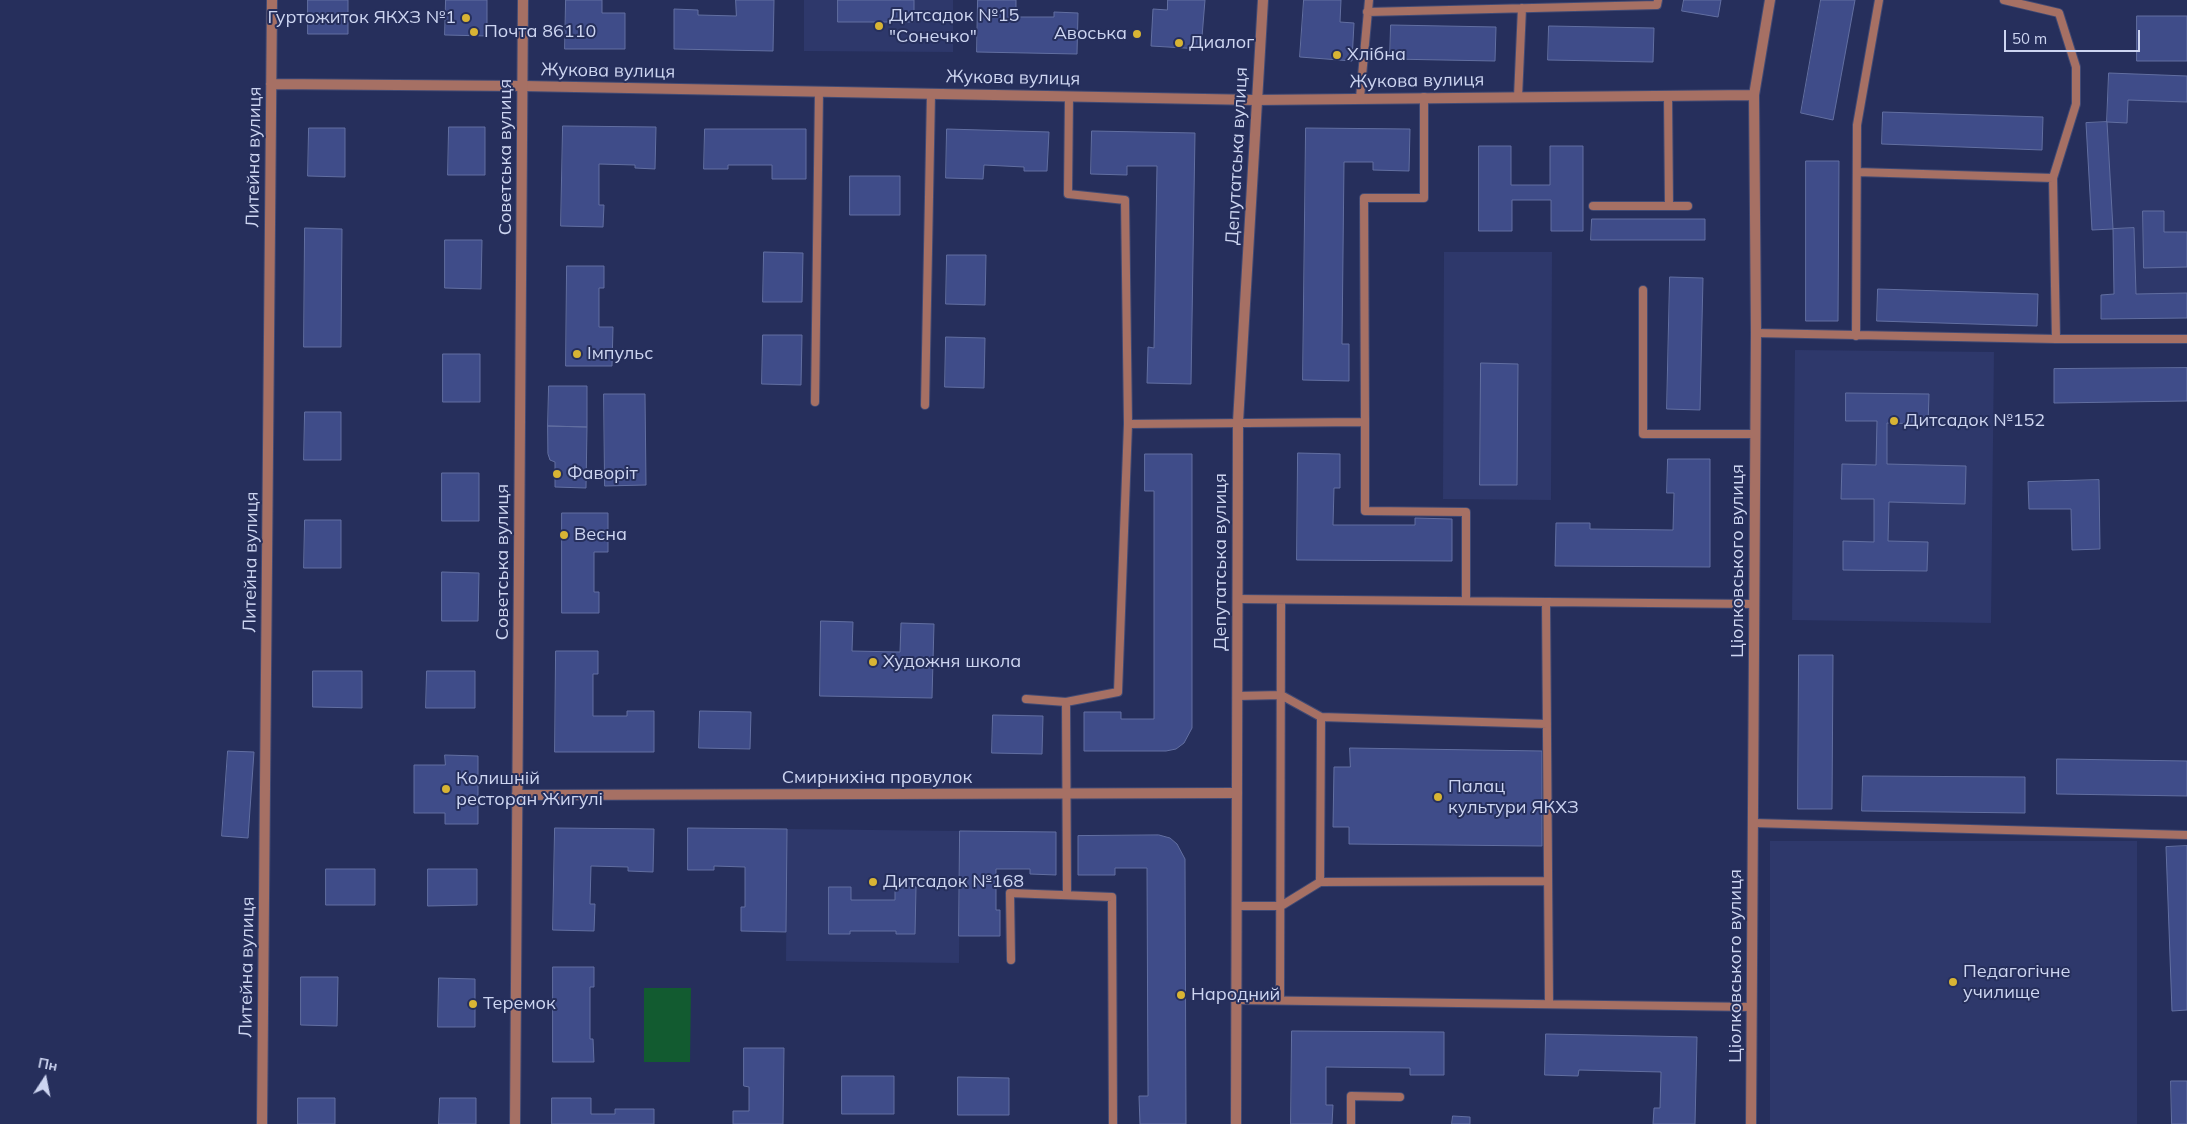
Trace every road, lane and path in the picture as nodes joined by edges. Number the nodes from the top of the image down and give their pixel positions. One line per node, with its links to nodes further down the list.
1 (272, 0): 13 (street, Литейна вулиця)
2 (523, 0): 14 (street, Советська вулиця)
3 (1263, 0): 23 (street, Депутатська вулиця)
4 (1369, 0): 12 (lane)
5 (1496, 0): 11 (lane)
6 (1658, 0): 10 (lane)
7 (1770, 0): 17 (street, Ціолковського вулиця)
8 (1879, 0): 24 (lane)
9 (2004, 0): 25 (lane)
10 (1522, 8): 11 (lane); 21 (lane)
11 (1496, 9): 12 (lane)
12 (1367, 12): 22 (lane)
13 (271, 84): 14 (street, Жукова вулиця); 67 (street, Литейна вулиця)
14 (522, 86): 15 (street, Жукова вулиця); 53 (street, Советська вулиця)
15 (819, 91): 16 (street, Жукова вулиця); 34 (lane)
16 (931, 93): 18 (street, Жукова вулиця); 35 (lane)
17 (1754, 95): 19 (street, Жукова вулиця); 30 (street, Ціолковського вулиця)
18 (1069, 96): 23 (street, Жукова вулиця); 38 (lane)
19 (1668, 96): 21 (street, Жукова вулиця); 27 (lane)
20 (1424, 97): 21 (street, Жукова вулиця); 22 (street, Жукова вулиця); 37 (lane)
21 (1518, 97)
22 (1360, 98): 23 (street, Жукова вулиця)
23 (1256, 100): 36 (street, Депутатська вулиця)
24 (1857, 172): 25 (lane); 31 (lane)
25 (2053, 178): 32 (lane)
26 (1593, 206): 27 (lane)
27 (1669, 206): 28 (lane)
28 (1688, 206)
29 (1643, 290): 39 (lane)
30 (1756, 333): 31 (lane); 39 (street, Ціолковського вулиця)
31 (1856, 336): 32 (lane)
32 (2056, 339): 33 (lane)
33 (2187, 339)
34 (815, 402)
35 (924, 405)
36 (1238, 422): 37 (lane); 38 (lane); 40 (street, Депутатська вулиця)
37 (1365, 422): 42 (lane)
38 (1128, 424): 48 (lane)
39 (1756, 434): 44 (street, Ціолковського вулиця)
40 (1237, 599): 41 (lane); 46 (street, Депутатська вулиця)
41 (1281, 600): 42 (lane); 45 (lane)
42 (1466, 601): 43 (lane)
43 (1546, 602): 44 (lane); 50 (lane)
44 (1754, 604): 54 (street, Ціолковського вулиця)
45 (1281, 695): 46 (lane); 49 (lane); 60 (lane)
46 (1237, 696): 51 (street, Депутатська вулиця)
47 (1026, 698): 48 (lane)
48 (1066, 702): 52 (lane)
49 (1321, 717): 50 (lane); 57 (lane)
50 (1547, 724): 56 (lane)
51 (1237, 793): 52 (street, Смирнихіна провулок); 59 (street, Депутатська вулиця)
52 (1067, 794): 53 (street, Смирнихіна провулок); 58 (lane)
53 (517, 795): 68 (street, Советська вулиця)
54 (1753, 823): 55 (lane); 65 (street, Ціолковського вулиця)
55 (2187, 834)
56 (1548, 881): 57 (lane); 64 (lane)
57 (1320, 882): 60 (lane)
58 (1068, 895): 61 (lane); 69 (lane)
59 (1237, 906): 60 (lane); 62 (street, Депутатська вулиця)
60 (1281, 906): 63 (lane)
61 (1011, 960)
62 (1236, 1000): 63 (lane); 70 (street, Депутатська вулиця)
63 (1280, 1000): 64 (lane)
64 (1548, 1004): 65 (lane)
65 (1752, 1007): 72 (street, Ціолковського вулиця)
66 (1400, 1097): 71 (lane)
67 (262, 1124)
68 (514, 1124)
69 (1113, 1124)
70 (1236, 1124)
71 (1351, 1124)
72 (1751, 1124)

